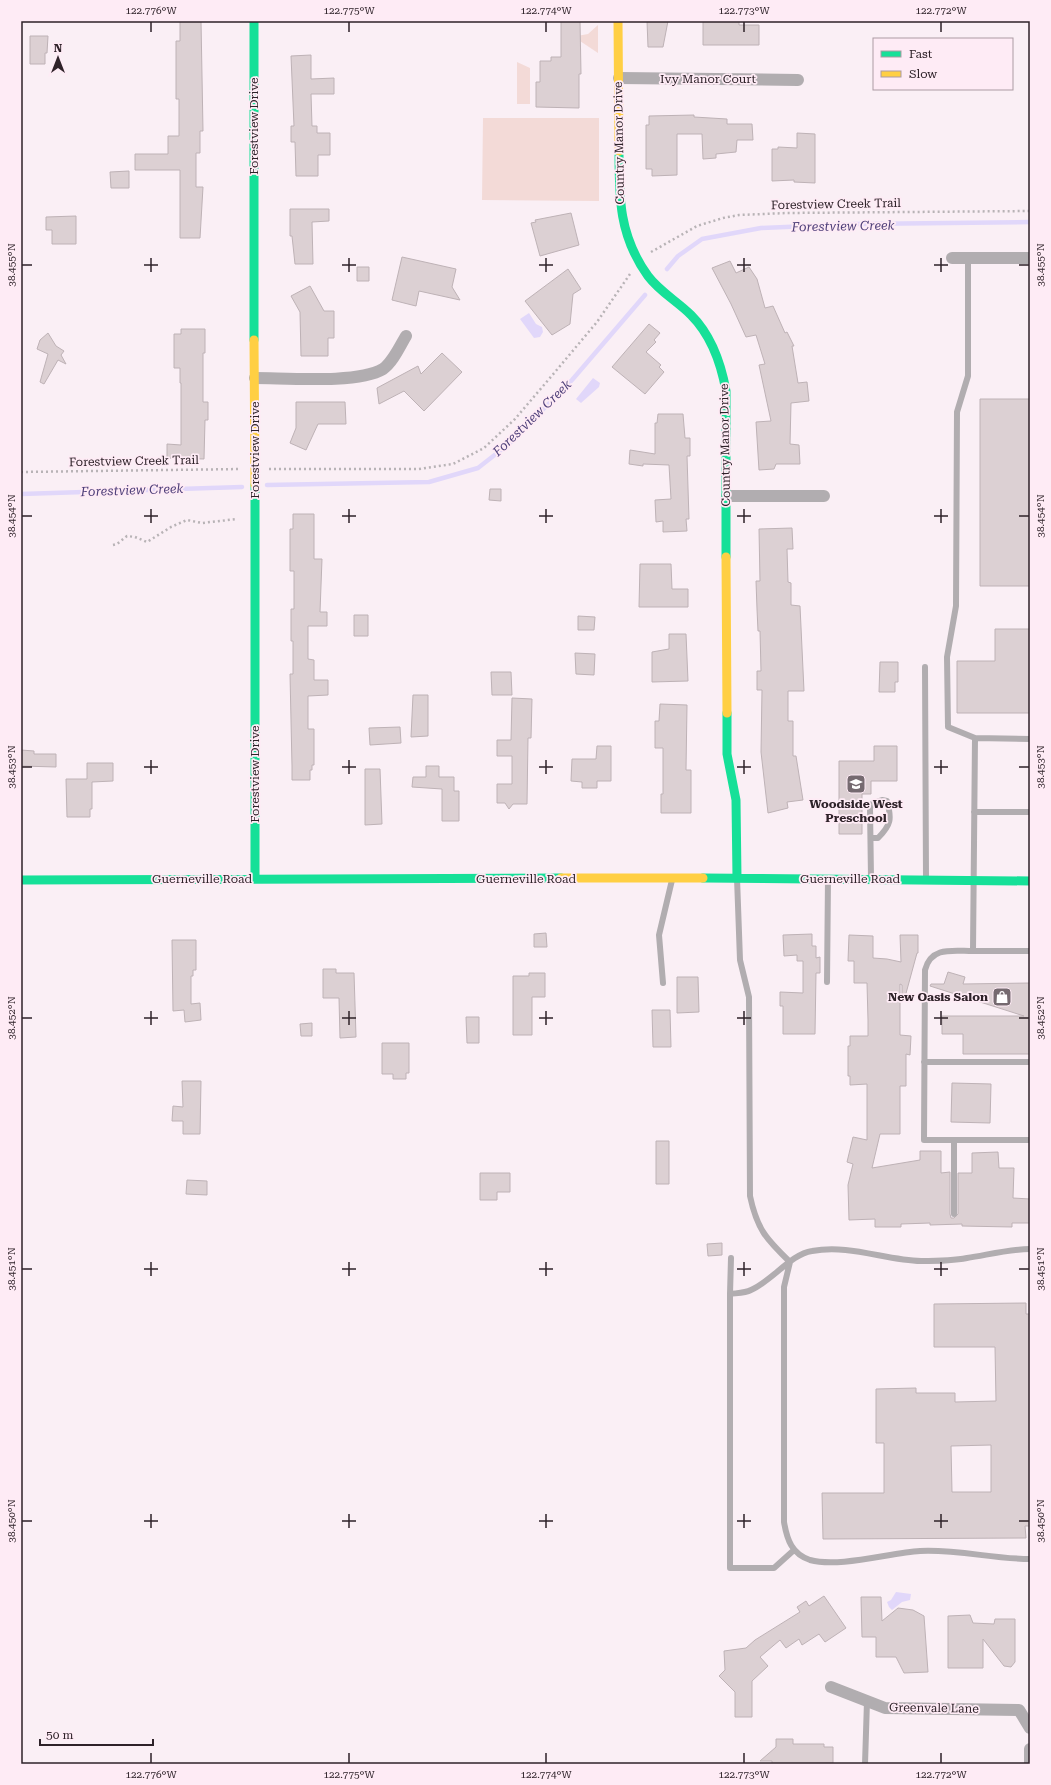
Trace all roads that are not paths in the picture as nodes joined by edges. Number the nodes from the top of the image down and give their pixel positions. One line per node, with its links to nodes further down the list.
1 (254, 21): 9 (street, Forestview Drive)
2 (618, 21): 3 (street, Country Manor Drive)
3 (619, 78): 4 (street, Ivy Manor Court); 10 (street, Country Manor Drive)
4 (798, 80)
5 (952, 258): 6 (street)
6 (968, 258): 7 (street); 13 (lane)
7 (1030, 258)
8 (406, 336): 9 (street)
9 (255, 378): 20 (street, Forestview Drive)
10 (727, 496): 11 (street); 19 (street, Country Manor Drive)
11 (824, 496)
12 (925, 666): 24 (lane)
13 (975, 738): 14 (lane); 15 (lane)
14 (1030, 739)
15 (974, 812): 16 (lane); 25 (lane)
16 (1030, 812)
17 (871, 838): 17 (lane); 23 (lane)
18 (672, 878): 19 (street, Guerneville Road); 20 (street, Guerneville Road); 30 (lane)
19 (737, 878): 21 (street, Guerneville Road); 38 (lane)
20 (255, 879): 22 (street, Guerneville Road)
21 (828, 879): 23 (street, Guerneville Road); 29 (lane)
22 (21, 880)
23 (871, 880): 24 (street, Guerneville Road)
24 (926, 880): 25 (street, Guerneville Road)
25 (973, 880): 26 (street, Guerneville Road); 27 (lane)
26 (1030, 881)
27 (973, 951): 28 (lane); 31 (lane)
28 (1030, 951)
29 (827, 982)
30 (663, 983)
31 (924, 1062): 32 (lane); 33 (lane)
32 (1030, 1062)
33 (954, 1140): 34 (lane); 35 (lane)
34 (1030, 1140)
35 (954, 1214)
36 (1030, 1250): 38 (lane)
37 (731, 1258): 39 (lane)
38 (790, 1262): 39 (lane); 40 (lane)
39 (730, 1294): 40 (lane)
40 (794, 1550): 41 (lane)
41 (1030, 1559)
42 (831, 1687): 43 (street, Greenvale Lane)
43 (867, 1701): 44 (street, Greenvale Lane); 46 (lane)
44 (1030, 1728)
45 (1030, 1750): 47 (street)
46 (865, 1764)
47 (1030, 1764)

